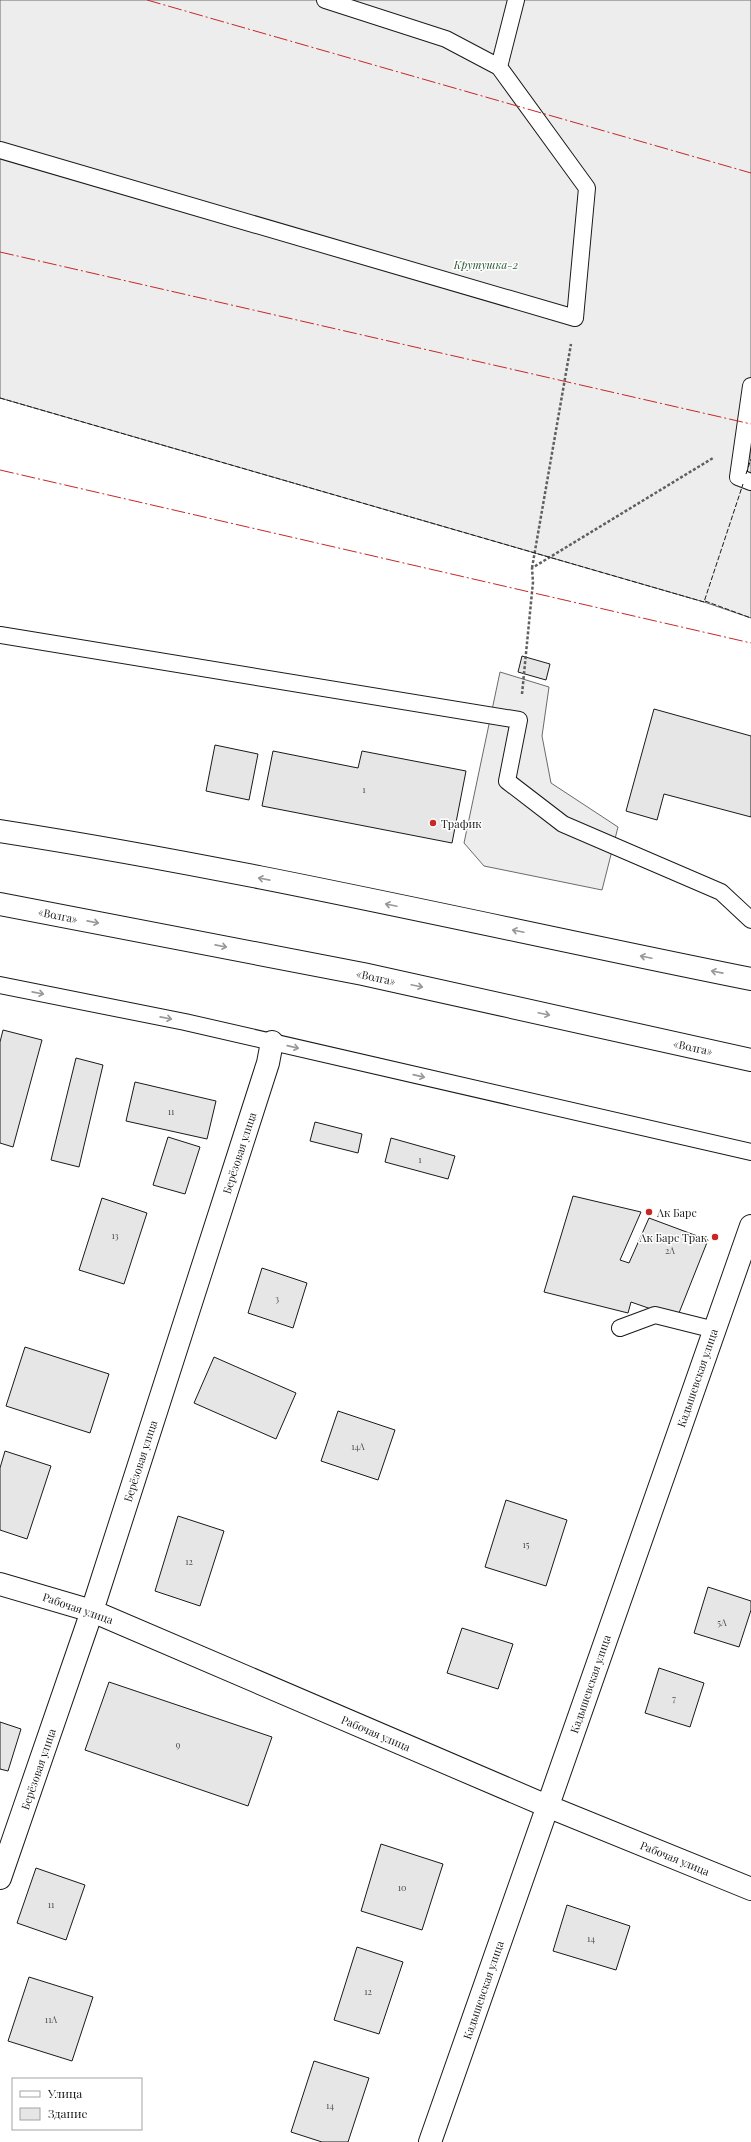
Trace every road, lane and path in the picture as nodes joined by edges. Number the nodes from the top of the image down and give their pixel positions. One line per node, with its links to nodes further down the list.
1 (325, 0): 3 (lane)
2 (516, 0): 3 (lane)
3 (499, 66): 5 (lane)
4 (0, 150): 5 (lane)
5 (576, 318): 9 (path)
6 (751, 386): 7 (lane)
7 (744, 439): 8 (lane); 9 (path)
8 (751, 482)
9 (532, 568): 11 (path)
10 (0, 635): 11 (lane)
11 (519, 720): 14 (lane)
12 (0, 831): 15 (main road, one-way to 12)
13 (0, 904): 18 (main road, «Волга», one-way to 18)
14 (751, 920)
15 (751, 979)
16 (0, 985): 17 (lane, one-way to 17)
17 (272, 1042): 19 (lane, one-way to 19); 24 (main road, Берёзовая улица)
18 (751, 1060)
19 (751, 1152)
20 (751, 1226): 22 (main road, Кадышевская улица)
21 (620, 1328): 22 (lane)
22 (714, 1330): 25 (main road, Кадышевская улица)
23 (0, 1584): 24 (main road, Рабочая улица)
24 (92, 1611): 25 (main road, Рабочая улица); 26 (main road, Берёзовая улица)
25 (546, 1806): 27 (main road, Рабочая улица); 28 (main road, Кадышевская улица)
26 (0, 1878)
27 (751, 1889)
28 (430, 2142)

